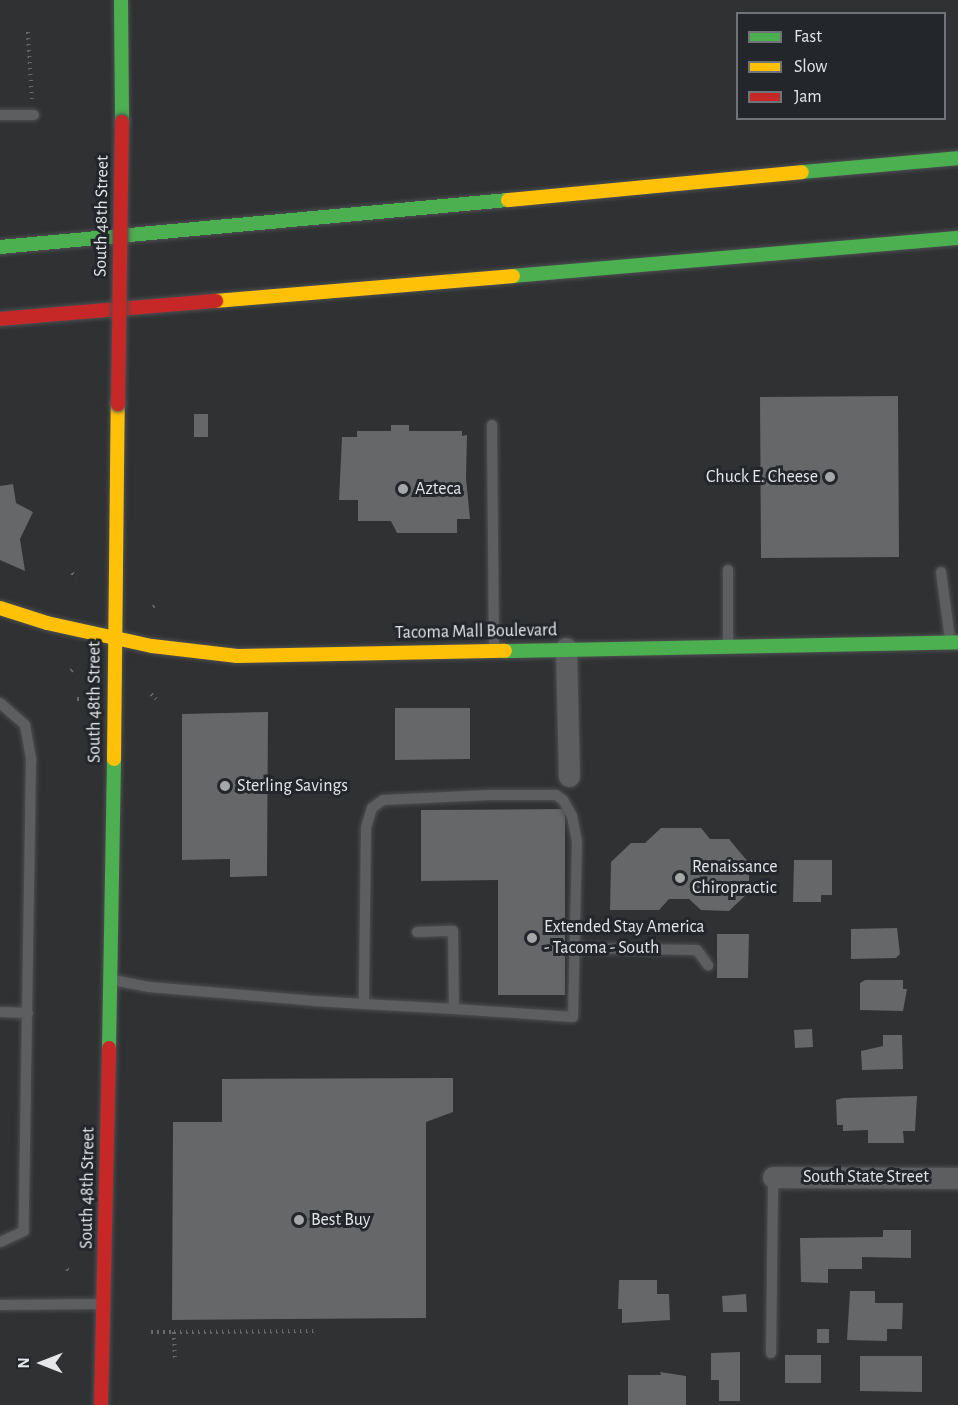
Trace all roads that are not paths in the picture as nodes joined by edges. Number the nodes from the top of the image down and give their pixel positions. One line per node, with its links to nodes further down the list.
1 (121, 0): 14 (main road, South 48th Street, bridge)
2 (0, 115): 3 (lane)
3 (34, 115)
4 (958, 158): 6 (main road)
5 (958, 238): 8 (main road)
6 (0, 247)
7 (846, 263): 8 (main road)
8 (614, 269): 9 (main road)
9 (0, 320)
10 (492, 425): 18 (lane)
11 (728, 570): 16 (lane)
12 (941, 572): 15 (lane)
13 (0, 609): 14 (main road, Tacoma Mall Boulevard)
14 (114, 638): 18 (main road, Tacoma Mall Boulevard); 24 (main road, South 48th Street)
15 (954, 642): 16 (main road, Tacoma Mall Boulevard)
16 (728, 646): 17 (main road, Tacoma Mall Boulevard)
17 (566, 648): 18 (main road, Tacoma Mall Boulevard); 20 (street)
18 (494, 649)
19 (0, 703): 28 (lane)
20 (569, 776)
21 (417, 932): 26 (lane)
22 (576, 948): 23 (lane); 25 (lane); 26 (lane)
23 (708, 965)
24 (111, 979): 25 (lane); 32 (main road, South 48th Street)
25 (364, 1004): 26 (lane)
26 (454, 1010)
27 (0, 1012): 28 (lane)
28 (28, 1012): 31 (lane)
29 (773, 1177): 30 (street, South State Street); 34 (lane)
30 (958, 1178)
31 (0, 1242)
32 (103, 1304): 33 (lane); 35 (main road, South 48th Street)
33 (0, 1305)
34 (771, 1353)
35 (101, 1405)

